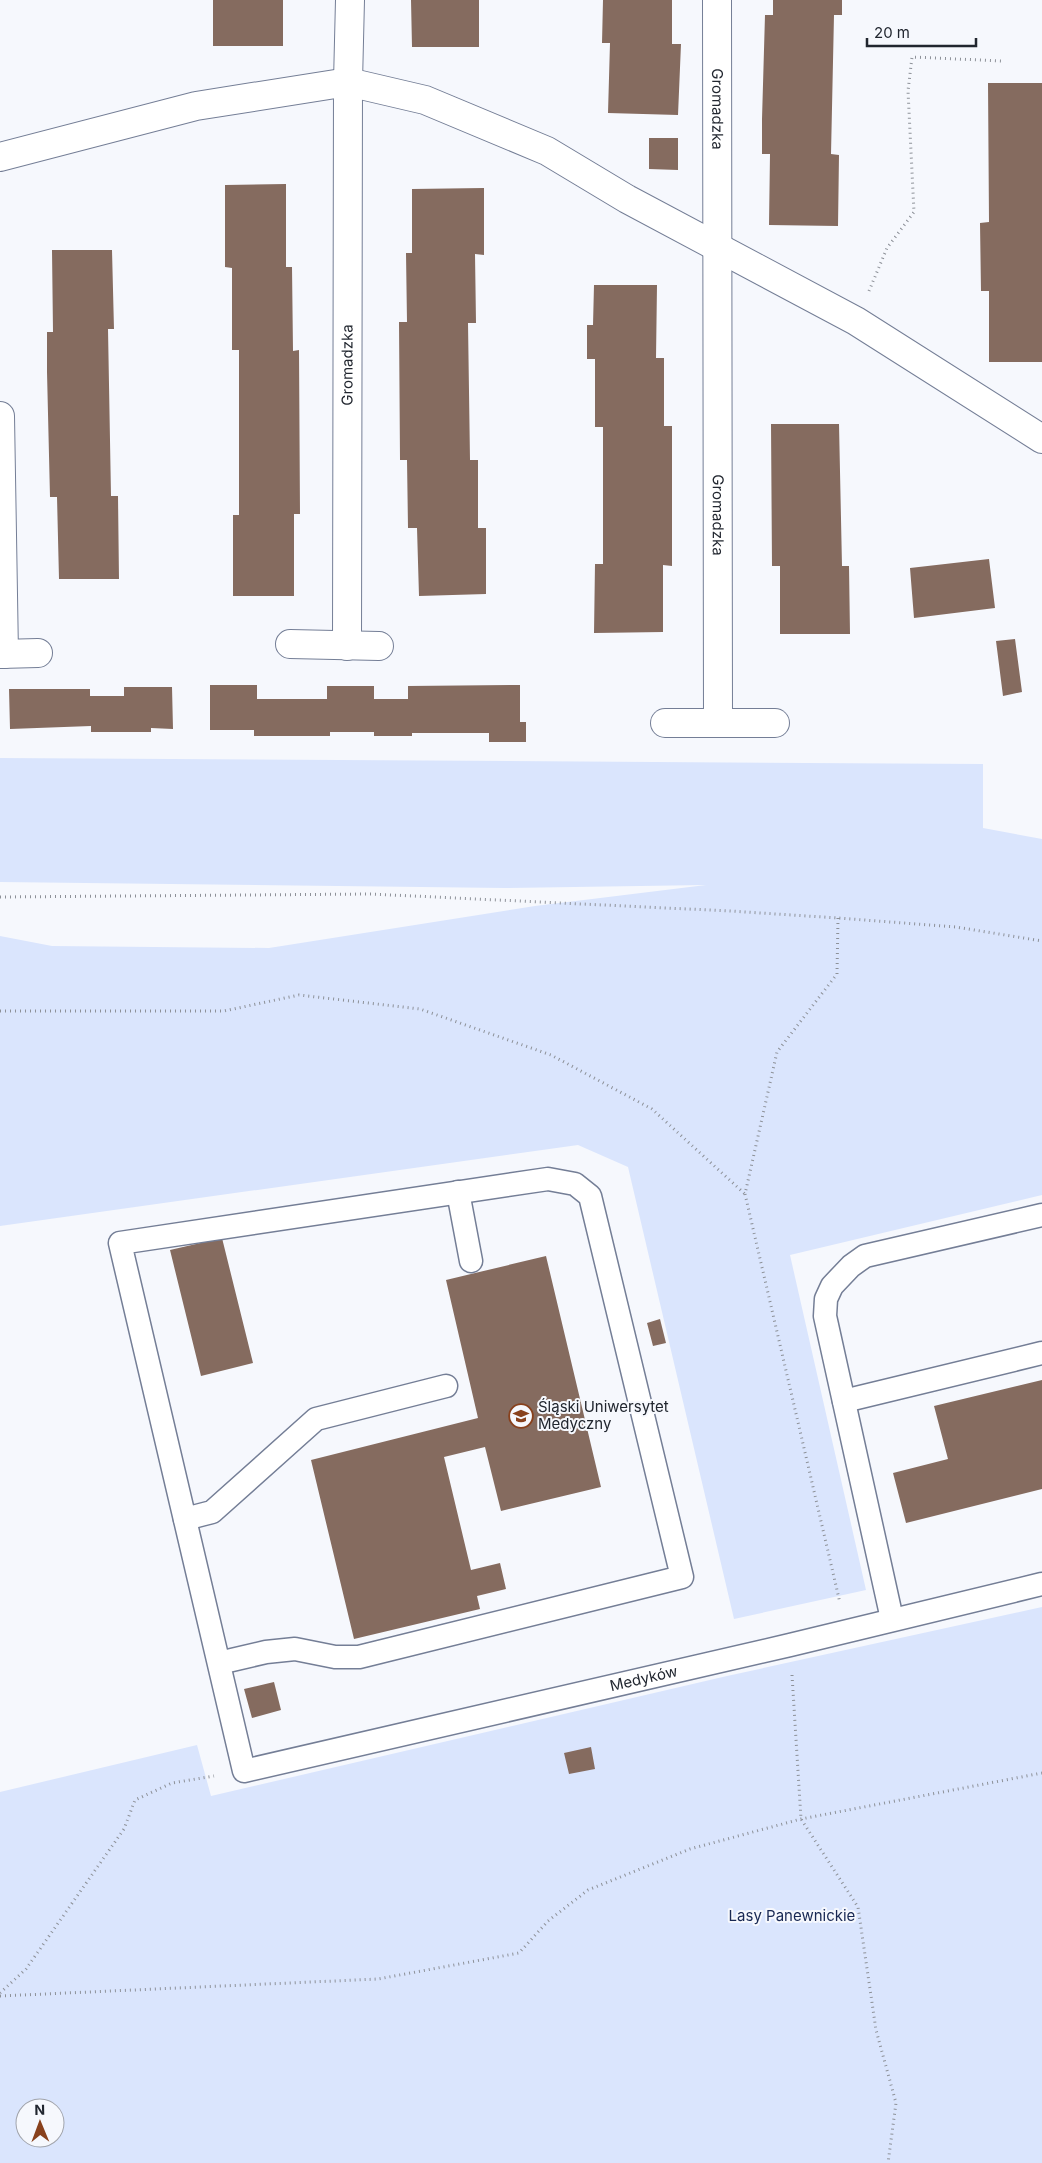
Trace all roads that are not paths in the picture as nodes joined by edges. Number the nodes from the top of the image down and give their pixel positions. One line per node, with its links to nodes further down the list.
1 (350, 0): 3 (street, Gromadzka)
2 (717, 0): 5 (street, Gromadzka)
3 (348, 82): 4 (street); 5 (street); 9 (street, Gromadzka)
4 (0, 157)
5 (719, 247): 7 (street); 14 (street, Gromadzka)
6 (0, 416): 12 (street)
7 (1042, 439)
8 (290, 644): 9 (street)
9 (347, 646): 10 (street)
10 (379, 646)
11 (38, 653): 12 (street)
12 (2, 654)
13 (665, 723): 14 (street)
14 (718, 723): 15 (street)
15 (774, 723)
16 (458, 1192): 18 (lane); 22 (lane); 25 (lane)
17 (1042, 1215): 21 (lane)
18 (471, 1261)
19 (1042, 1353): 21 (lane)
20 (446, 1386): 22 (lane)
21 (844, 1401): 24 (lane)
22 (185, 1519): 25 (lane)
23 (1042, 1584): 24 (lane, Medyków)
24 (892, 1619): 25 (lane, Medyków)
25 (219, 1663)

